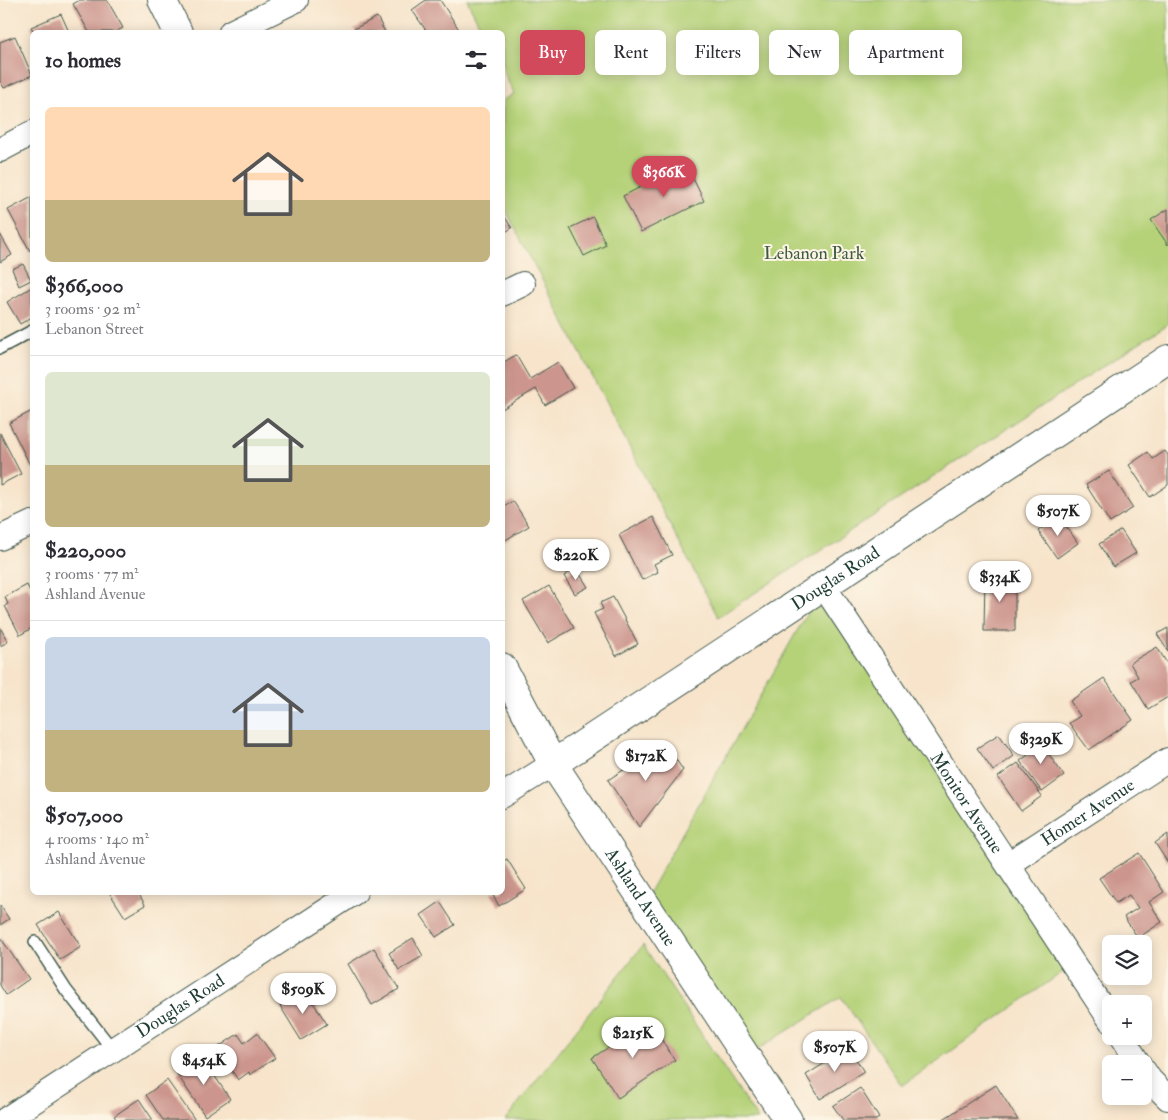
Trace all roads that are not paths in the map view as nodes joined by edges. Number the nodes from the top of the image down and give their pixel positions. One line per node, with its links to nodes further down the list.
1 (162, 0): 3 (street)
2 (296, 0): 4 (street)
3 (177, 30)
4 (234, 30)
5 (30, 134): 6 (street)
6 (0, 150)
7 (30, 333): 8 (lane)
8 (0, 348)
9 (1168, 359): 12 (street, Douglas Road)
10 (30, 524): 11 (street)
11 (0, 538)
12 (823, 584): 15 (street, Douglas Road); 17 (street, Monitor Avenue)
13 (505, 673): 15 (street, Ashland Avenue)
14 (1168, 760): 17 (street, Homer Avenue)
15 (553, 764): 16 (street, Douglas Road); 25 (street, Ashland Avenue)
16 (505, 794)
17 (1008, 864): 20 (street, Monitor Avenue)
18 (349, 895): 21 (street, Douglas Road)
19 (35, 942): 21 (lane)
20 (1102, 1007)
21 (113, 1050): 24 (street, Douglas Road)
22 (1152, 1082): 23 (street)
23 (1168, 1098)
24 (14, 1117)
25 (788, 1120)

